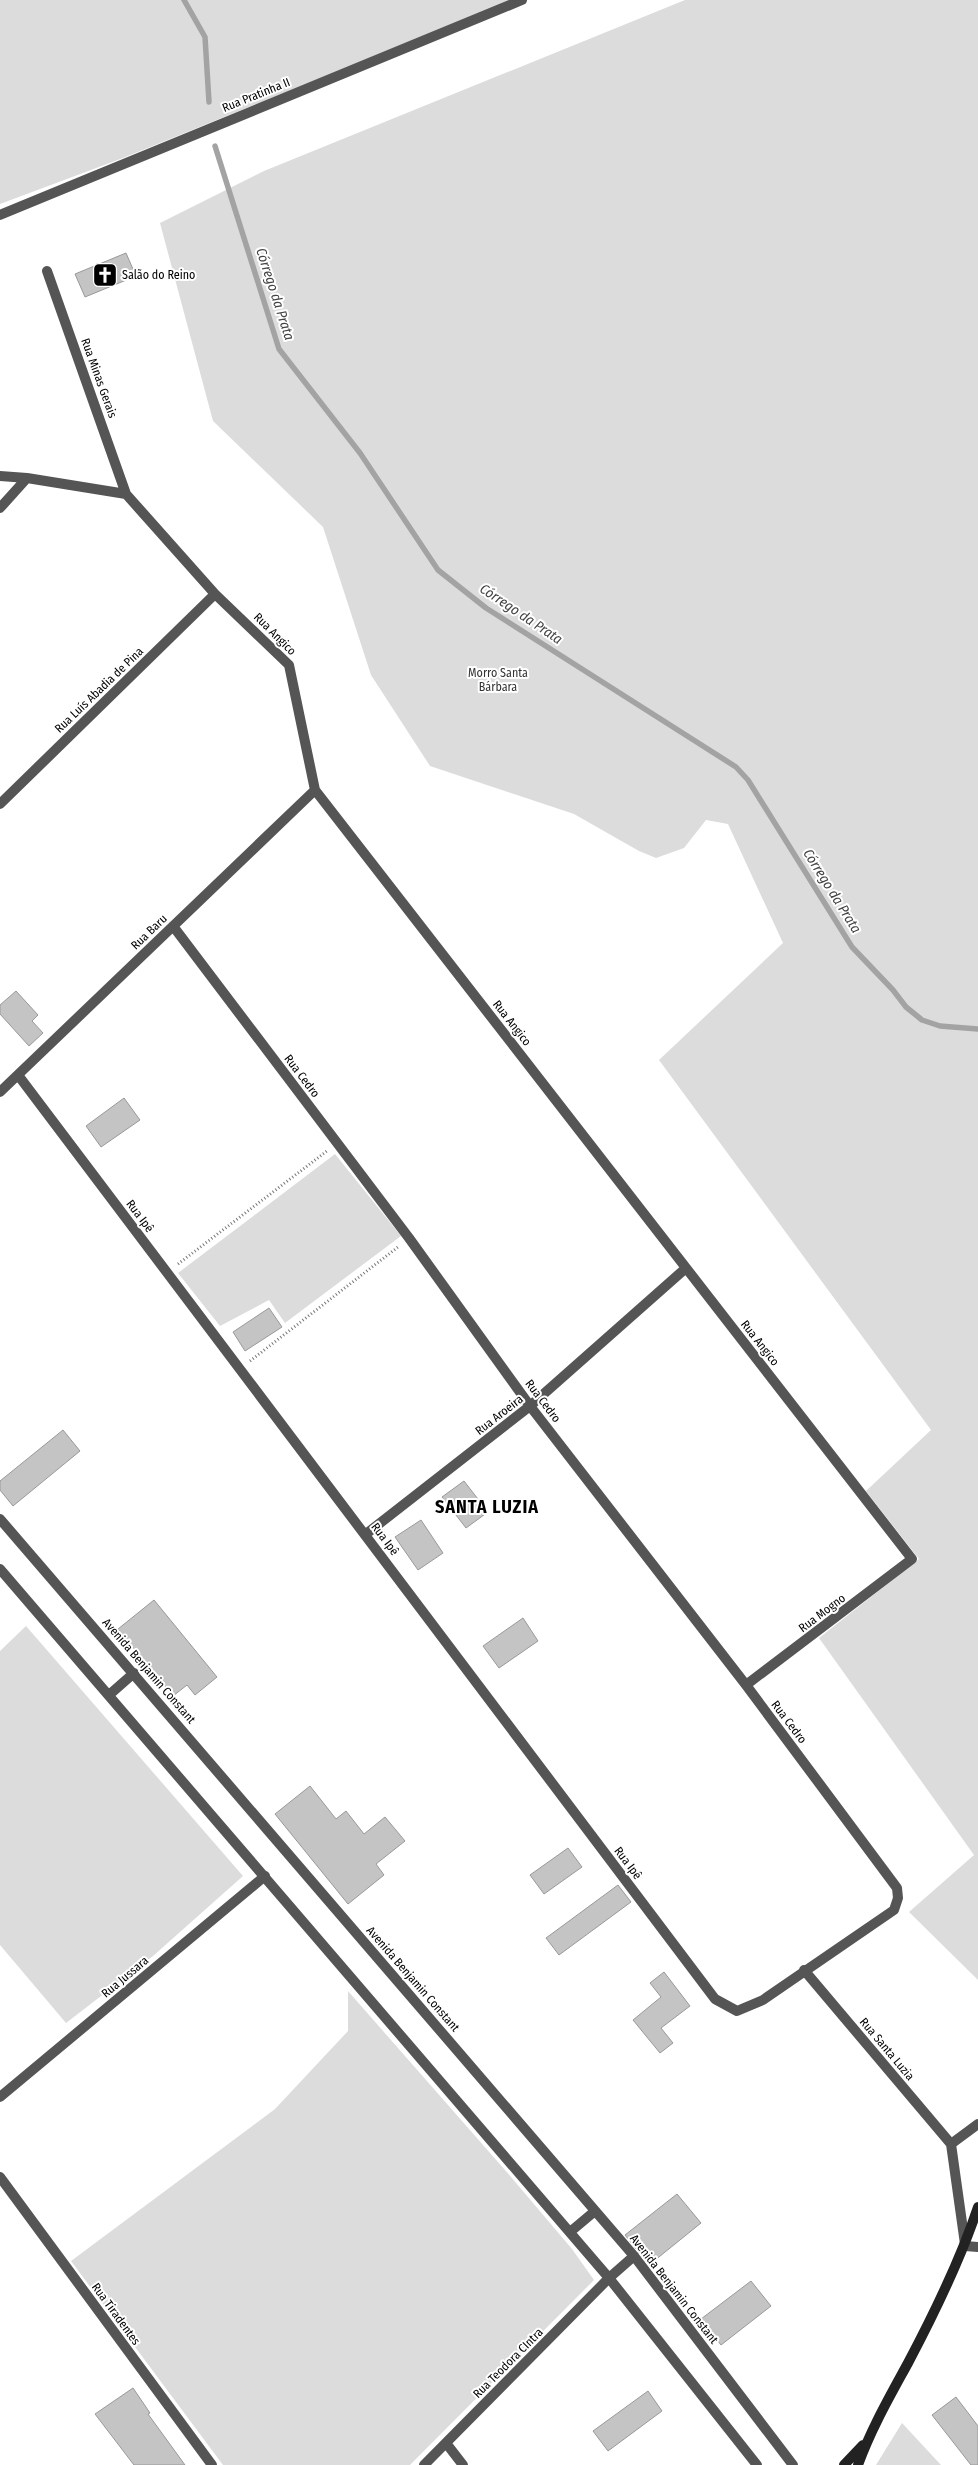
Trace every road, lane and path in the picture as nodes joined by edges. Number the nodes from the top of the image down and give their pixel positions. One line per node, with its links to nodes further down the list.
1 (522, 0): 2 (street, Rua Pratinha II)
2 (0, 215)
3 (47, 271): 6 (street, Rua Minas Gerais)
4 (0, 476): 5 (street)
5 (27, 478): 6 (street); 7 (street)
6 (126, 494): 8 (street, Rua Angico)
7 (0, 508)
8 (215, 594): 9 (street, Rua Angico); 10 (street, Rua Luís Abadia de Pina)
9 (315, 790): 11 (street, Rua Baru); 16 (street, Rua Angico)
10 (0, 804)
11 (173, 926): 12 (street, Rua Baru); 14 (street, Rua Cedro)
12 (18, 1075): 13 (street, Rua Baru); 17 (street, Rua Ipê)
13 (0, 1092)
14 (337, 1144): 15 (street, Rua Cedro); 17 (path)
15 (409, 1238): 18 (path); 19 (street, Rua Cedro)
16 (686, 1268): 19 (street, Rua Aroeira); 22 (street, Rua Angico)
17 (167, 1272): 18 (street, Rua Ipê)
18 (240, 1369): 21 (street, Rua Ipê)
19 (530, 1406): 21 (street, Rua Aroeira); 25 (street, Rua Cedro)
20 (0, 1519): 24 (street, Avenida Benjamin Constant)
21 (366, 1534): 28 (street, Rua Ipê)
22 (912, 1560): 25 (street, Rua Mogno)
23 (0, 1570): 26 (street)
24 (134, 1673): 26 (street); 34 (street, Avenida Benjamin Constant)
25 (746, 1685): 28 (street, Rua Cedro)
26 (109, 1695): 27 (street)
27 (265, 1876): 29 (street, Rua Jussara); 35 (street)
28 (804, 1970): 31 (street, Rua Santa Luzia)
29 (0, 2097)
30 (978, 2124): 31 (street)
31 (951, 2144): 36 (street)
32 (0, 2177): 42 (street, Rua Tiradentes)
33 (978, 2207): 36 (main road)
34 (595, 2211): 35 (street); 38 (street, Avenida Benjamin Constant)
35 (570, 2232): 39 (street)
36 (965, 2246): 37 (street); 40 (main road)
37 (978, 2247)
38 (634, 2256): 39 (street, Rua Teodora CIntra); 46 (street, Avenida Benjamin Constant)
39 (610, 2278): 41 (street, Rua Teodora CIntra); 45 (street)
40 (866, 2442): 47 (main road); 48 (main road)
41 (446, 2443): 43 (street, Rua Teodora CIntra); 44 (street)
42 (212, 2465)
43 (424, 2465)
44 (463, 2465)
45 (757, 2465)
46 (793, 2465)
47 (844, 2465)
48 (858, 2465)

